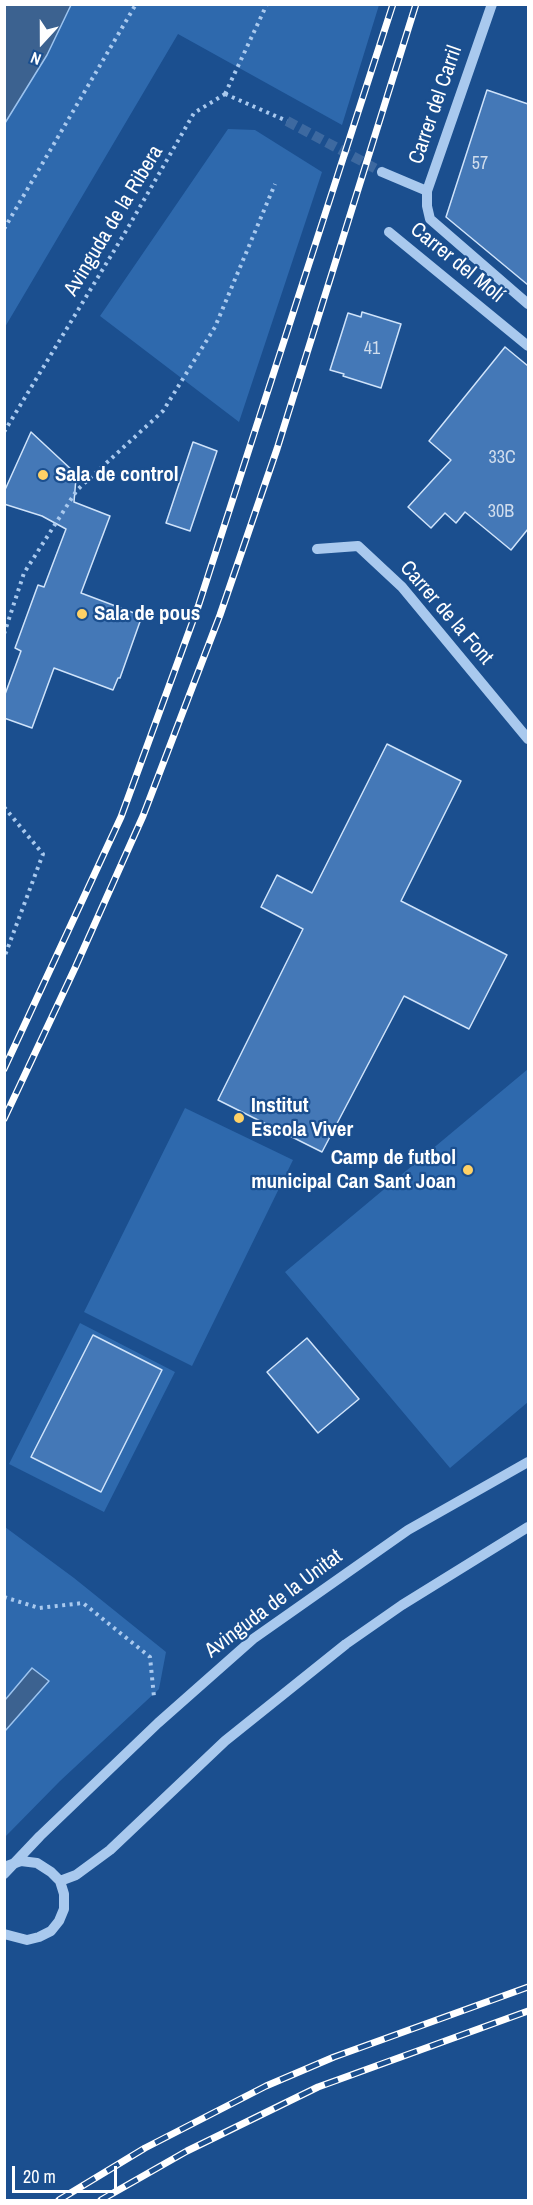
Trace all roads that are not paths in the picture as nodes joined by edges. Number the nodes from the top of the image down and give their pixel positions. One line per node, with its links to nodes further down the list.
1 (492, 4): 3 (street, Carrer del Carril)
2 (382, 172): 3 (street, Carrer del Molí)
3 (427, 191): 4 (street, Carrer del Carril)
4 (430, 219): 6 (street, Carrer del Molí)
5 (389, 232): 7 (street, Carrer del Molí)
6 (528, 304)
7 (528, 346)
8 (317, 549): 9 (street, Carrer de la Font)
9 (528, 739)
10 (528, 1462): 15 (street, Avinguda de la Unitat)
11 (528, 1527): 16 (street)
12 (4, 1856): 13 (street)
13 (21, 1861): 14 (street, bridge); 16 (street)
14 (4, 1867)
15 (4, 1874)
16 (60, 1881): 17 (street)
17 (5, 1935)

